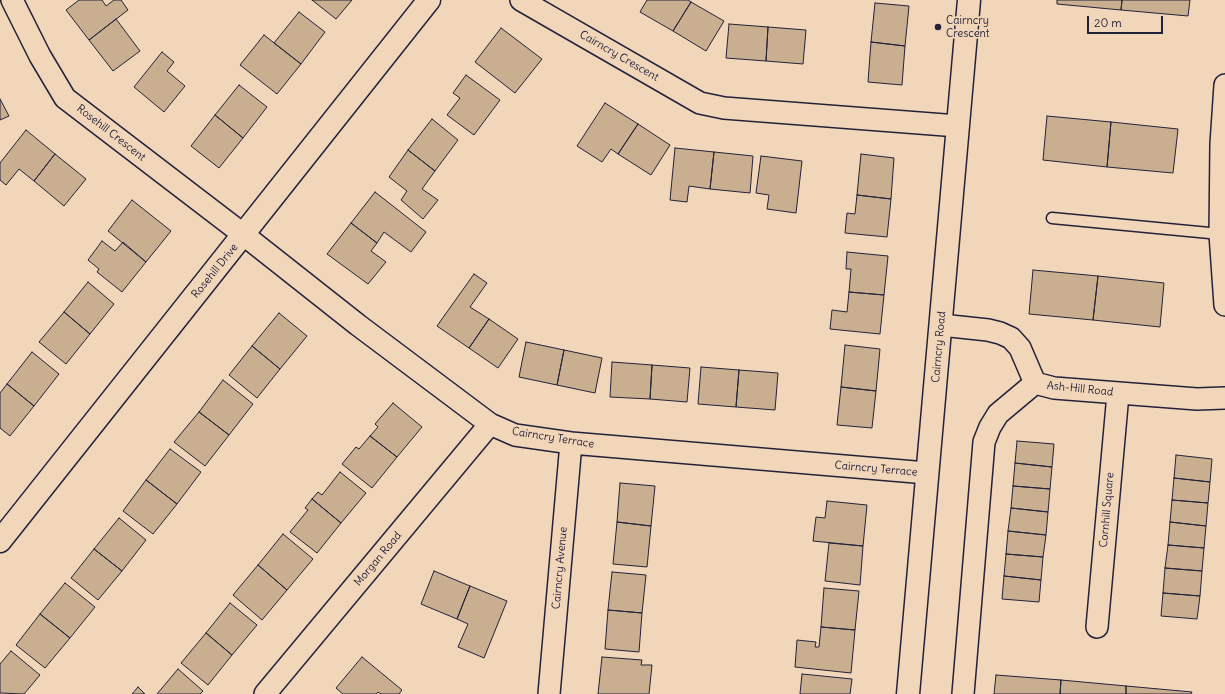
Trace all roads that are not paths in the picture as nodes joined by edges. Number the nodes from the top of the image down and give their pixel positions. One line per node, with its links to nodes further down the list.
1 (12, 0): 10 (street, Rosehill Crescent)
2 (429, 0): 10 (street, Rosehill Drive)
3 (521, 0): 7 (street, Cairncry Crescent)
4 (969, 0): 7 (street, Cairncry Road)
5 (1225, 85): 6 (street)
6 (1225, 88): 9 (street)
7 (958, 126): 12 (street, Cairncry Road)
8 (1052, 218): 9 (lane)
9 (1220, 234): 11 (street)
10 (244, 235): 16 (street, Cairncry Terrace); 19 (street, Rosehill Drive)
11 (1225, 305)
12 (941, 325): 13 (street, Ash-Hill Road); 18 (street, Cairncry Road)
13 (1035, 383): 14 (street, Ash-Hill Road); 24 (street)
14 (1118, 394): 15 (street, Ash-Hill Road); 20 (street, Cornhill Square)
15 (1225, 398)
16 (490, 424): 17 (street, Cairncry Terrace); 21 (street, Morgan Road)
17 (571, 443): 18 (street, Cairncry Terrace); 22 (street, Cairncry Avenue)
18 (927, 473): 23 (street, Cairncry Road)
19 (0, 542)
20 (1097, 627)
21 (265, 694)
22 (549, 694)
23 (908, 694)
24 (964, 694)

